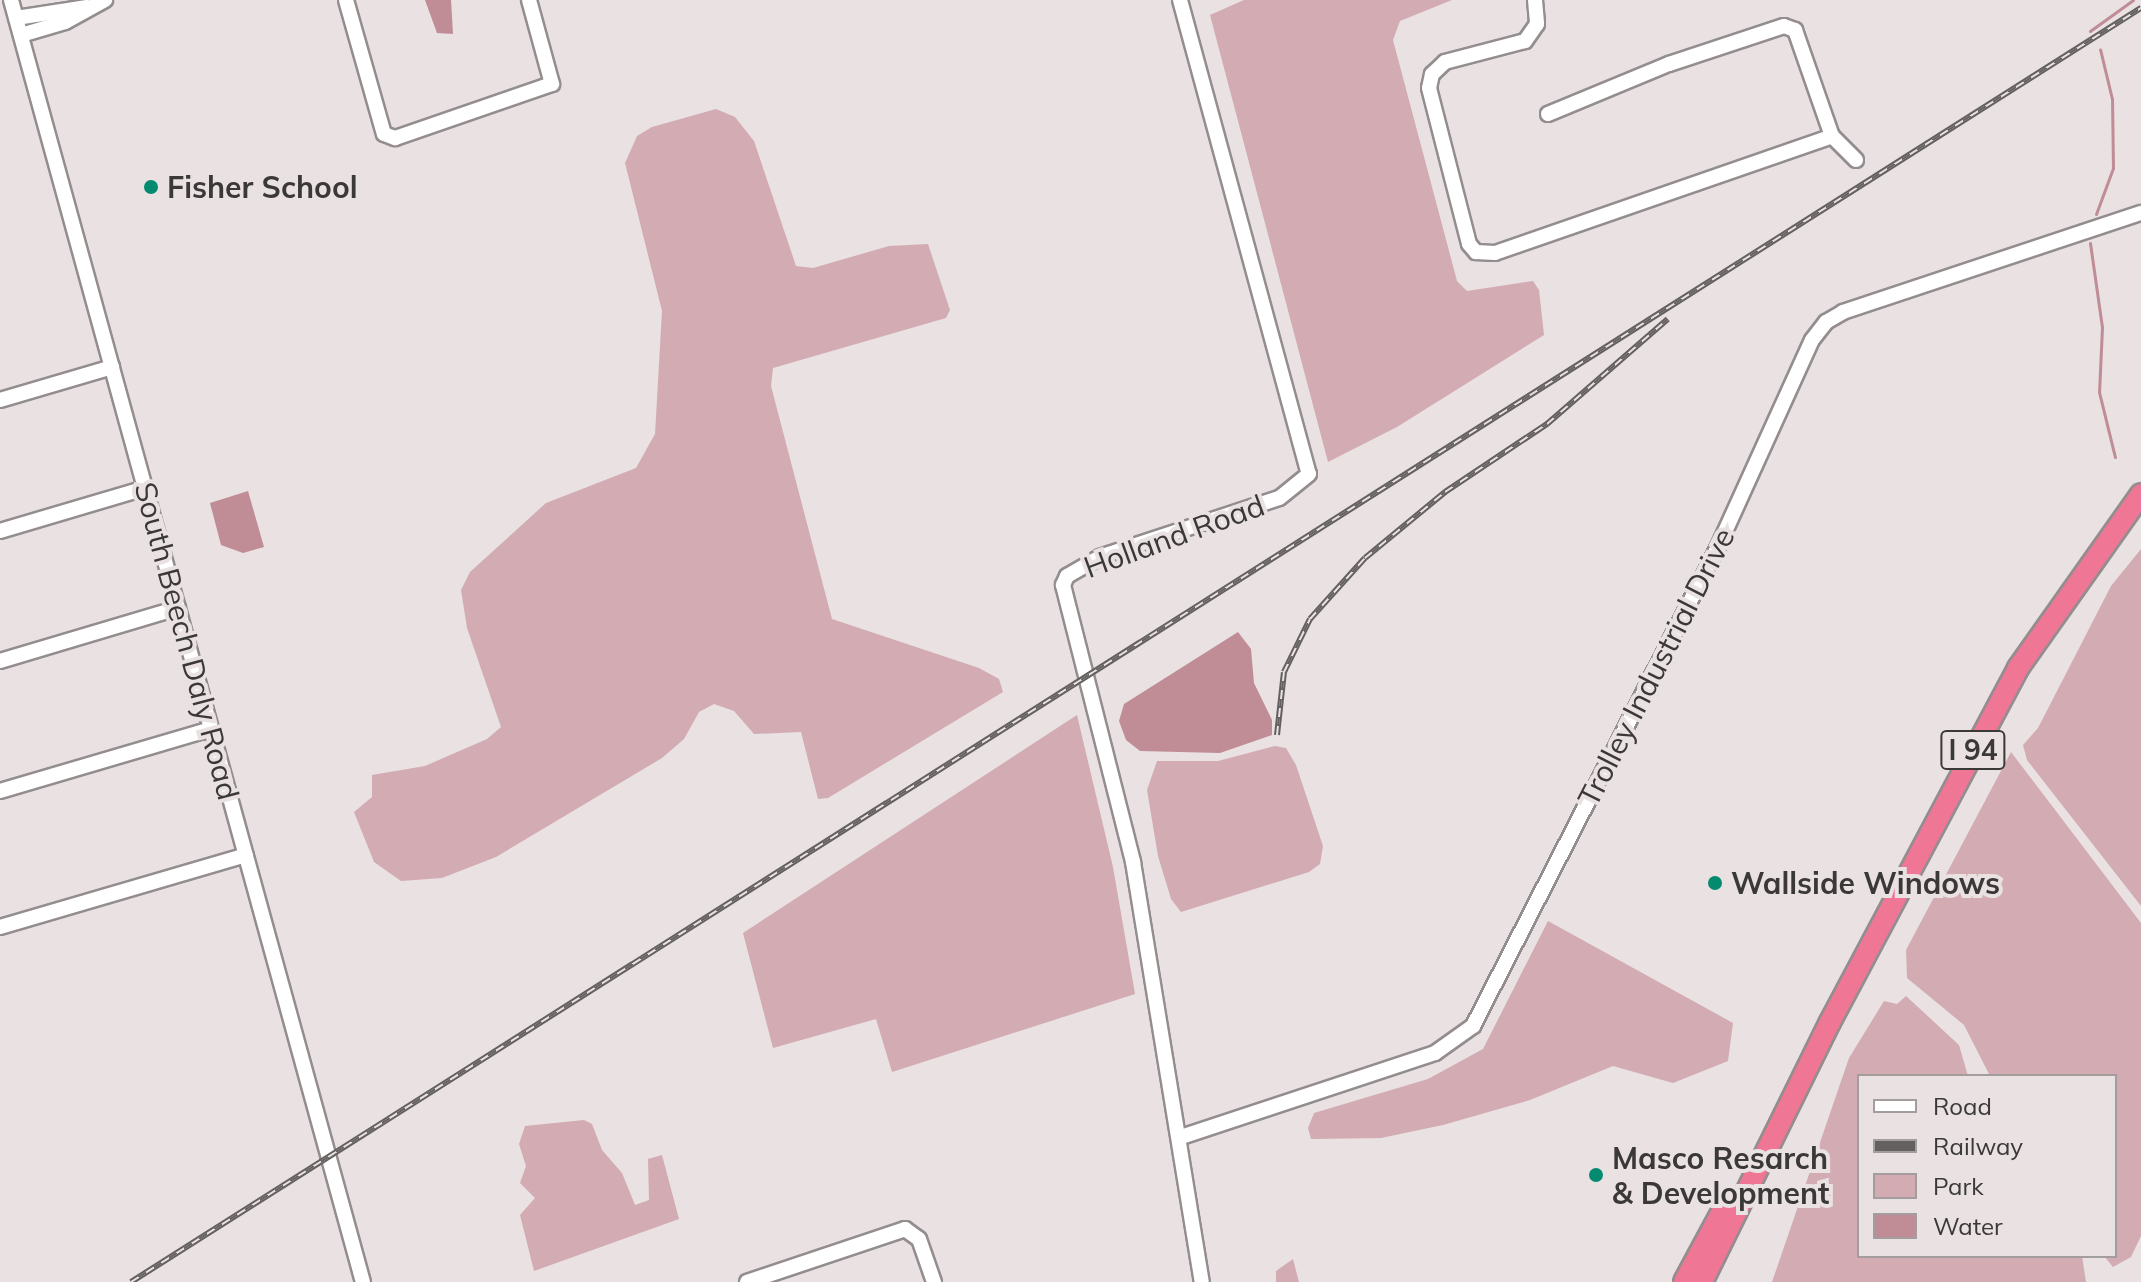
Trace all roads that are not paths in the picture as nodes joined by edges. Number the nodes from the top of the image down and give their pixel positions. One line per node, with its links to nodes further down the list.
1 (11, 0): 7 (street, South Beech Daly Road)
2 (346, 0): 3 (street)
3 (529, 0)
4 (1180, 0): 25 (street, Holland Road)
5 (1535, 0): 10 (street)
6 (100, 3): 7 (street); 8 (street)
7 (16, 18): 8 (street, South Beech Daly Road)
8 (21, 35): 13 (street, South Beech Daly Road)
9 (1548, 114): 10 (street)
10 (1832, 136): 11 (street)
11 (1856, 160)
12 (2141, 213): 25 (street, Trolley Industrial Drive)
13 (112, 367): 14 (street); 15 (street, South Beech Daly Road)
14 (0, 400)
15 (145, 488): 17 (street); 18 (street, South Beech Daly Road)
16 (2141, 494): 24 (highway, I 94)
17 (0, 531)
18 (178, 608): 19 (street); 20 (street, South Beech Daly Road)
19 (0, 661)
20 (211, 729): 21 (street); 22 (street, South Beech Daly Road)
21 (0, 791)
22 (246, 855): 23 (street); 27 (street, South Beech Daly Road)
23 (0, 927)
24 (1781, 1124): 30 (highway); 31 (highway, I 94)
25 (1181, 1137): 29 (street, Holland Road)
26 (933, 1280): 28 (street)
27 (363, 1282)
28 (747, 1282)
29 (1202, 1282)
30 (1684, 1282)
31 (1702, 1282)

